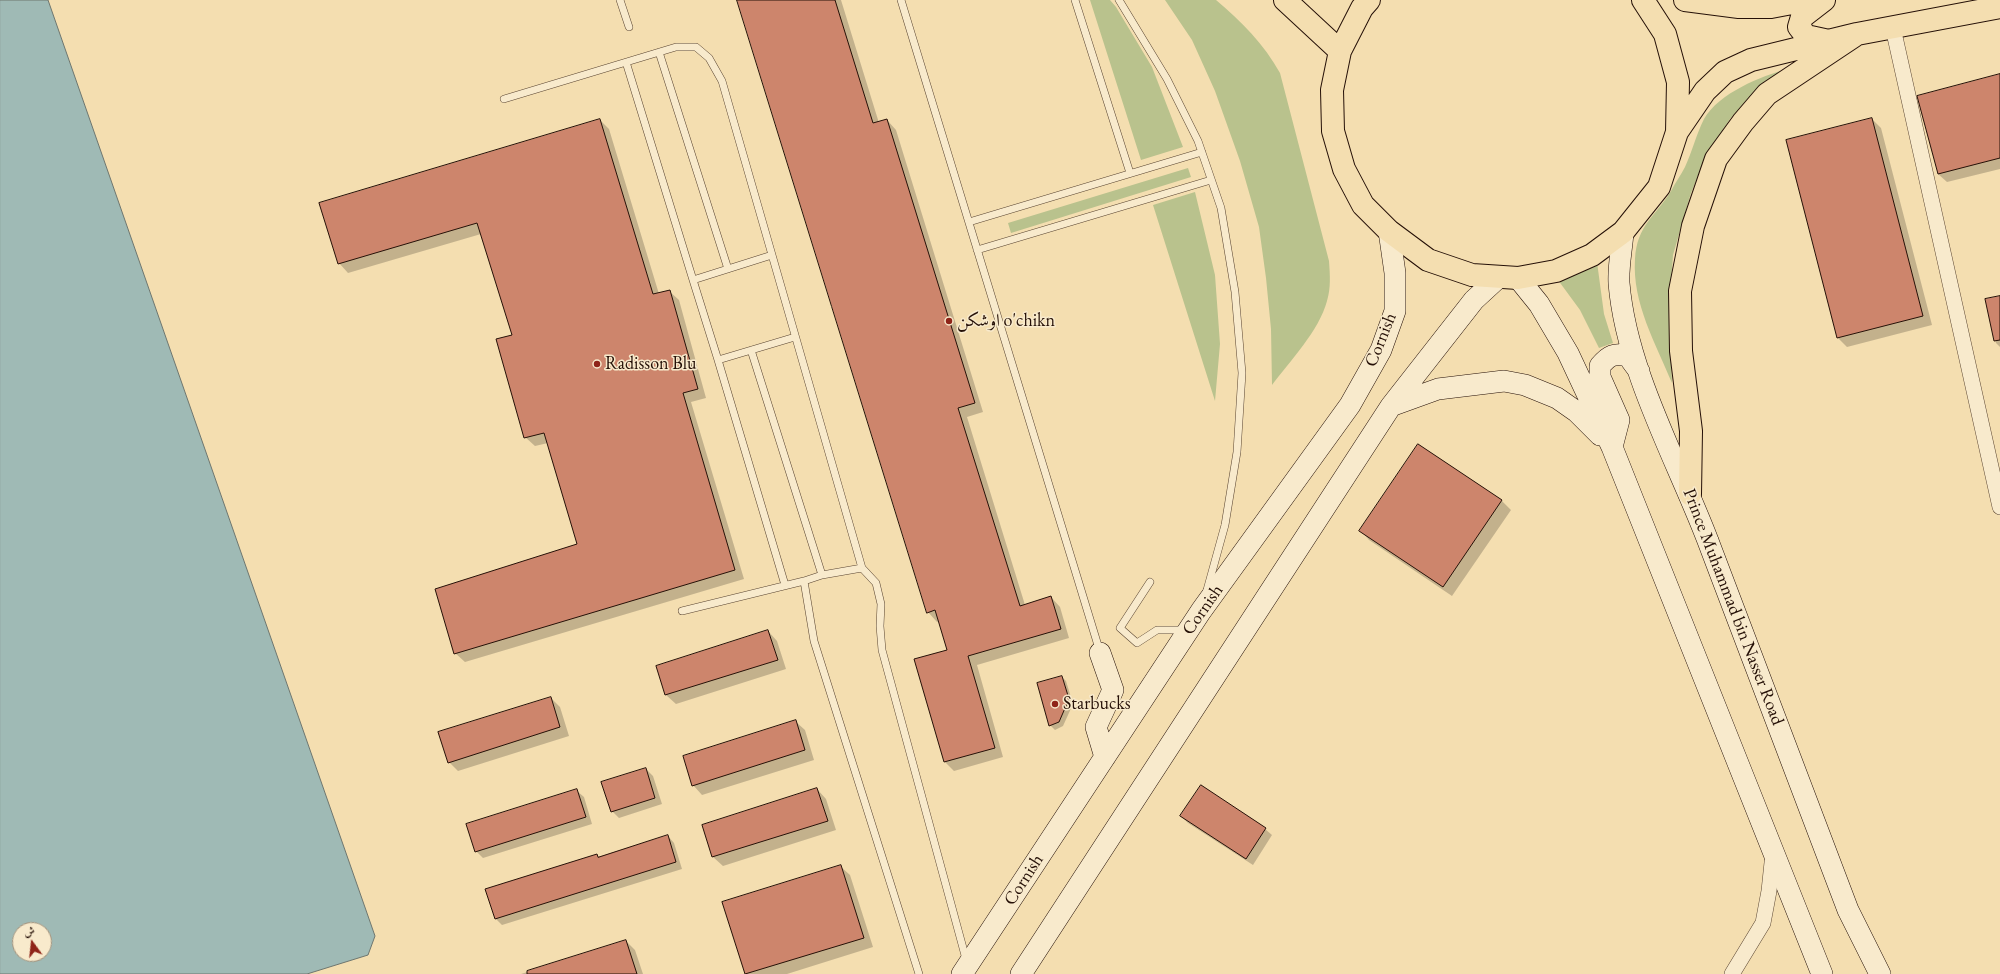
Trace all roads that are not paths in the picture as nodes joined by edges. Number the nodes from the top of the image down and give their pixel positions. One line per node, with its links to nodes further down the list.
1 (620, 0): 13 (lane)
2 (900, 0): 25 (lane)
3 (1075, 0): 23 (lane)
4 (1119, 0): 22 (lane)
5 (1285, 0): 17 (main road)
6 (1369, 0): 17 (main road)
7 (1643, 0): 21 (main road)
8 (1685, 0): 11 (main road)
9 (1808, 0): 11 (main road)
10 (1824, 0): 16 (main road)
11 (1770, 3)
12 (2000, 8): 14 (main road)
13 (629, 27)
14 (1893, 28): 15 (main road); 40 (street)
15 (1857, 34): 16 (main road); 39 (main road)
16 (1829, 41): 21 (main road)
17 (1340, 51): 26 (main road)
18 (659, 52): 19 (lane); 29 (lane); 30 (lane)
19 (626, 62): 20 (lane); 32 (lane)
20 (504, 99)
21 (1678, 132): 27 (main road)
22 (1202, 152): 23 (lane); 24 (lane)
23 (1130, 173): 25 (lane)
24 (1211, 180): 28 (lane); 47 (lane)
25 (968, 222): 28 (lane)
26 (1389, 231): 31 (main road); 47 (main road, Cornish)
27 (1623, 232): 31 (main road); 36 (main road, Prince Muhammad bin Nasser Road)
28 (977, 250): 49 (lane)
29 (772, 255): 30 (lane); 33 (lane)
30 (728, 269): 32 (lane)
31 (1508, 277): 37 (main road); 38 (main road)
32 (693, 280): 35 (lane)
33 (795, 337): 34 (lane); 41 (lane)
34 (751, 350): 35 (lane); 42 (lane)
35 (718, 360): 45 (lane)
36 (1641, 375): 38 (main road); 39 (main road, Prince Muhammad bin Nasser Road)
37 (1391, 406): 38 (main road); 54 (main road)
38 (1612, 447): 51 (main road)
39 (1690, 494): 57 (main road, Prince Muhammad bin Nasser Road)
40 (2000, 507)
41 (862, 568): 42 (lane); 52 (lane)
42 (822, 575): 43 (lane)
43 (804, 582): 45 (lane); 53 (lane)
44 (1150, 582): 48 (lane)
45 (785, 585): 46 (lane)
46 (682, 611)
47 (1201, 611): 48 (main road, Cornish)
48 (1189, 630): 50 (main road, Cornish)
49 (1100, 653): 50 (main road)
50 (1105, 757): 52 (main road, Cornish)
51 (1773, 850): 55 (street); 56 (main road)
52 (965, 970)
53 (919, 974)
54 (1021, 974)
55 (1732, 974)
56 (1822, 974)
57 (1880, 974)

